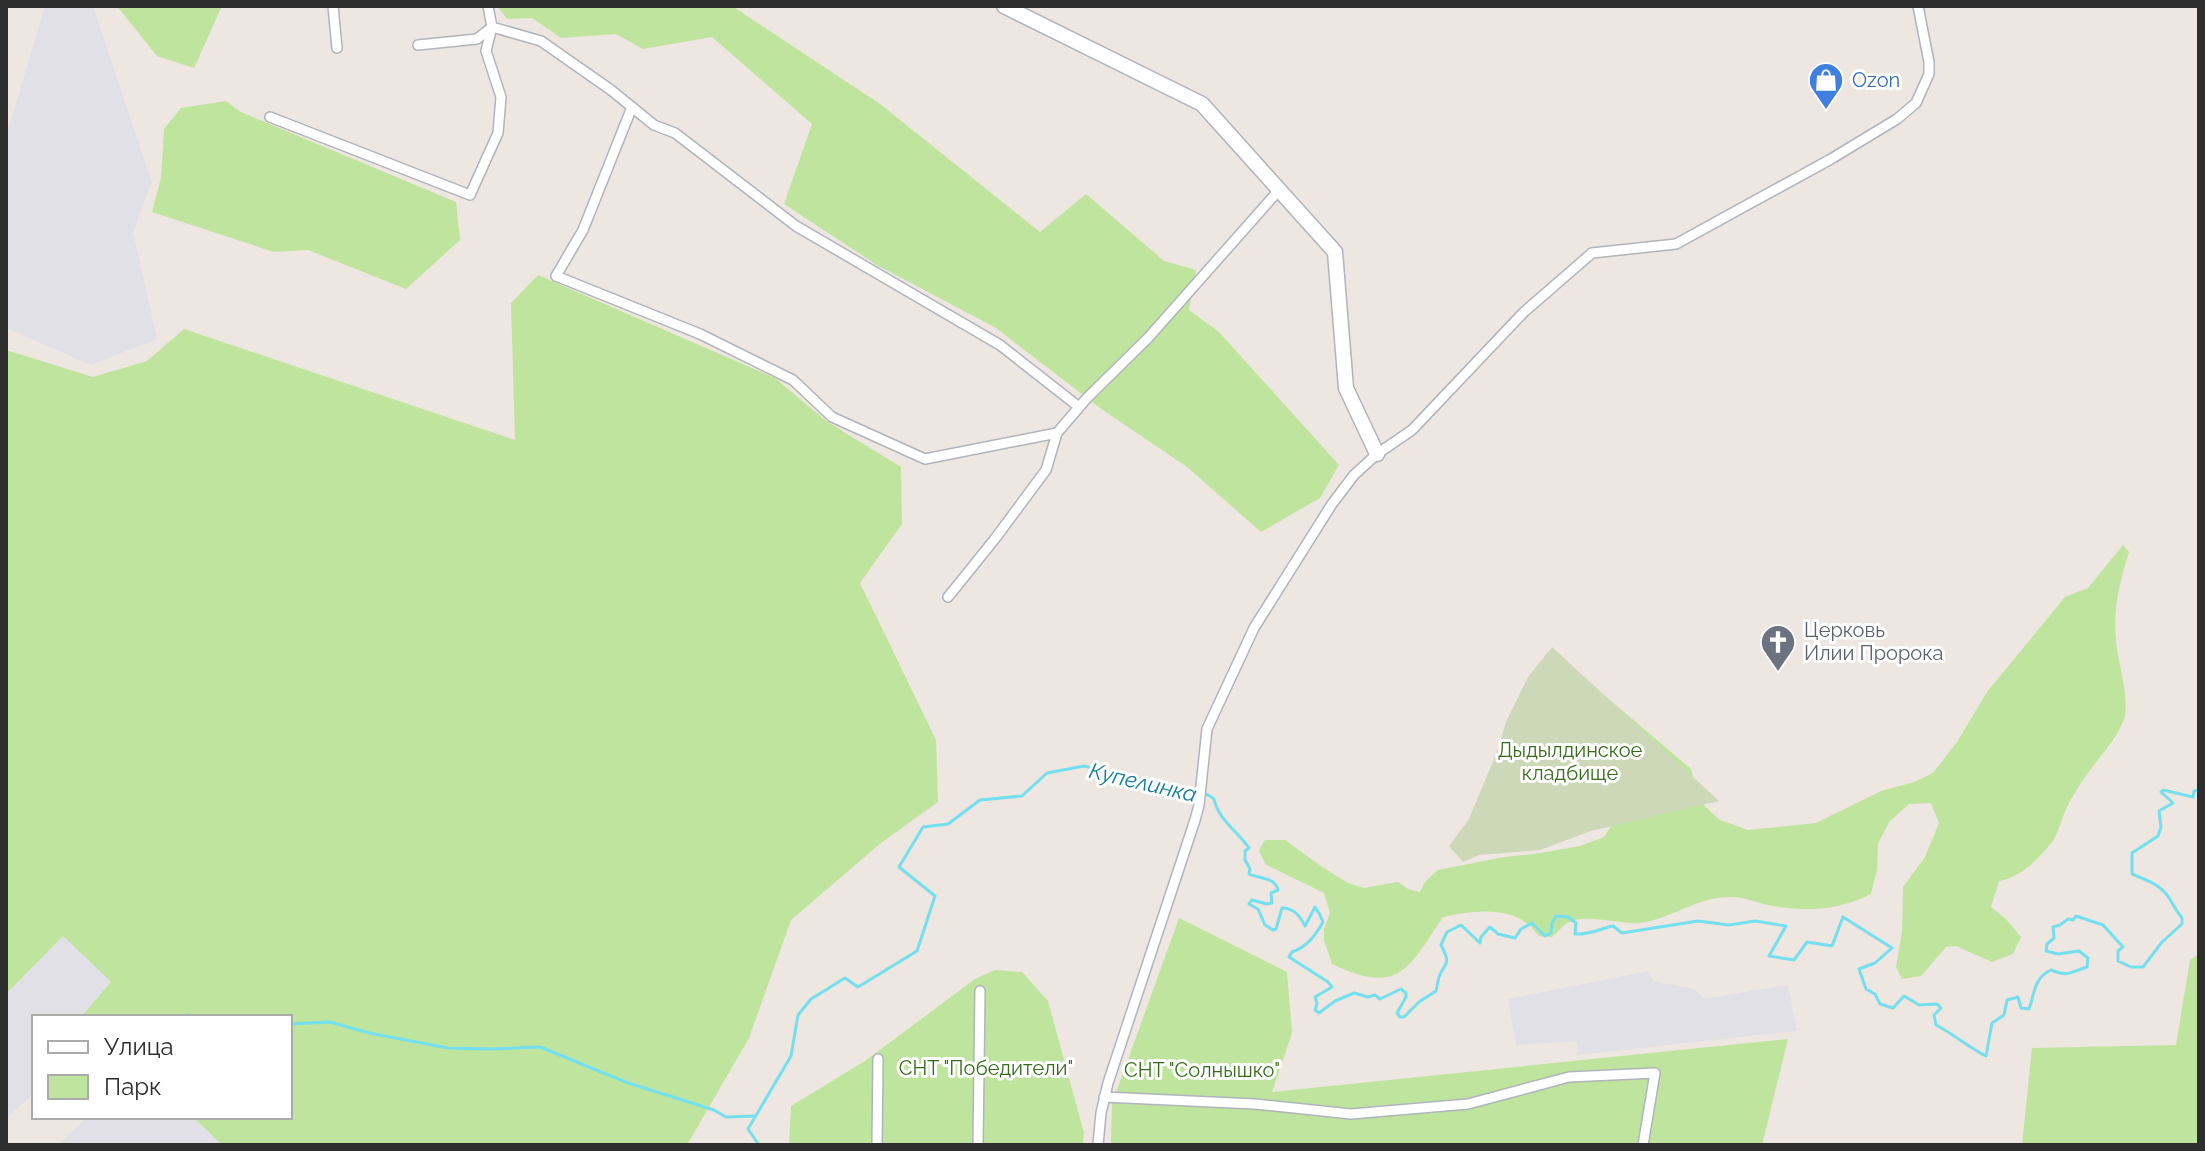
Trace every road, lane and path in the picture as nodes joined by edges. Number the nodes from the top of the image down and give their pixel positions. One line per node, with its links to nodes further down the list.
1 (333, 6): 7 (street)
2 (488, 6): 5 (street)
3 (1004, 6): 10 (street)
4 (1918, 6): 13 (street)
5 (492, 27): 6 (street); 8 (street); 9 (street)
6 (418, 45)
7 (337, 48)
8 (632, 107): 11 (street); 12 (street)
9 (270, 117)
10 (1280, 189): 11 (street); 13 (street)
11 (1079, 407): 12 (street)
12 (1057, 433): 14 (street)
13 (1377, 454): 17 (street)
14 (948, 597)
15 (980, 991): 19 (street)
16 (878, 1059): 18 (street)
17 (1104, 1097): 20 (street); 21 (street)
18 (877, 1145)
19 (978, 1145)
20 (1098, 1145)
21 (1643, 1145)

